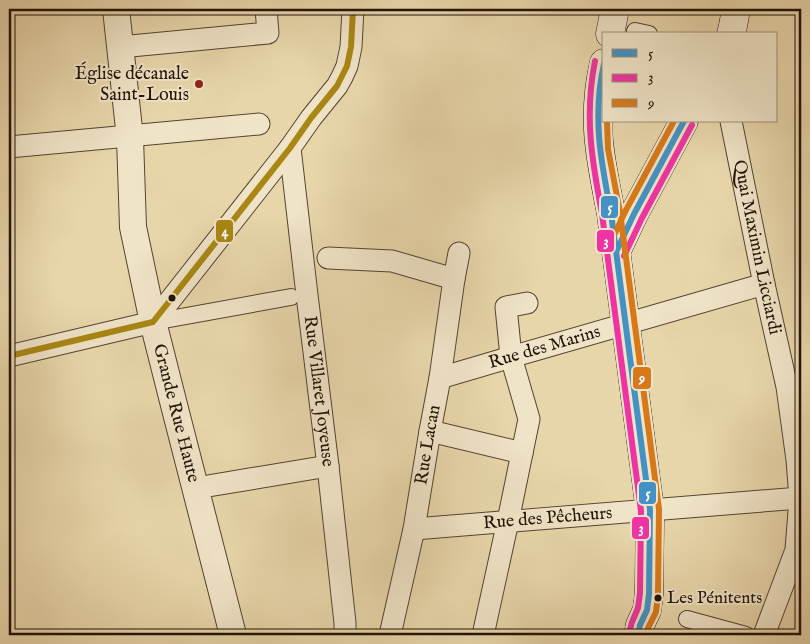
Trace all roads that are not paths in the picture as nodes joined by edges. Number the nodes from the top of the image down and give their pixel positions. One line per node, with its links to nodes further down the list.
1 (116, 9): 8 (street, Grande Rue Haute)
2 (266, 9): 8 (street)
3 (353, 9): 15 (street)
4 (615, 9): 6 (main road)
5 (736, 9): 7 (main road)
6 (630, 32)
7 (731, 32)
8 (120, 46): 13 (street, Grande Rue Haute)
9 (602, 71): 16 (main road)
10 (683, 122): 16 (main road)
11 (731, 122): 20 (street, Quai Maximin Licciardi)
12 (260, 124): 13 (street)
13 (130, 135): 14 (street); 23 (street, Grande Rue Haute)
14 (9, 147)
15 (290, 148): 23 (street); 30 (street, Rue Villaret Joyeuse)
16 (622, 214): 24 (main road)
17 (459, 253): 19 (street, Rue Lacan)
18 (328, 258): 19 (street)
19 (454, 280): 27 (street, Rue Lacan)
20 (764, 284): 24 (street, Rue des Marins); 32 (street, Quai Maximin Licciardi)
21 (290, 297): 23 (street)
22 (527, 303): 26 (street)
23 (153, 322): 25 (street); 31 (street, Grande Rue Haute)
24 (625, 324): 26 (street, Rue des Marins); 33 (main road)
25 (9, 356)
26 (511, 357): 27 (street, Rue des Marins); 29 (street)
27 (440, 378): 28 (street, Rue Lacan)
28 (430, 431): 29 (street); 35 (street, Rue Lacan)
29 (522, 453): 34 (street)
30 (328, 466): 31 (street); 39 (street, Rue Villaret Joyeuse)
31 (196, 488): 38 (street, Grande Rue Haute)
32 (800, 498): 33 (street, Rue des Pêcheurs); 44 (street, Quai Maximin Licciardi)
33 (650, 510): 34 (street, Rue des Pêcheurs); 37 (main road)
34 (508, 521): 35 (street, Rue des Pêcheurs); 41 (street)
35 (414, 529): 40 (street, Rue Lacan)
36 (687, 619): 43 (street)
37 (650, 623): 42 (main road)
38 (233, 635)
39 (345, 635)
40 (390, 635)
41 (483, 635)
42 (638, 635)
43 (746, 635)
44 (764, 635)

